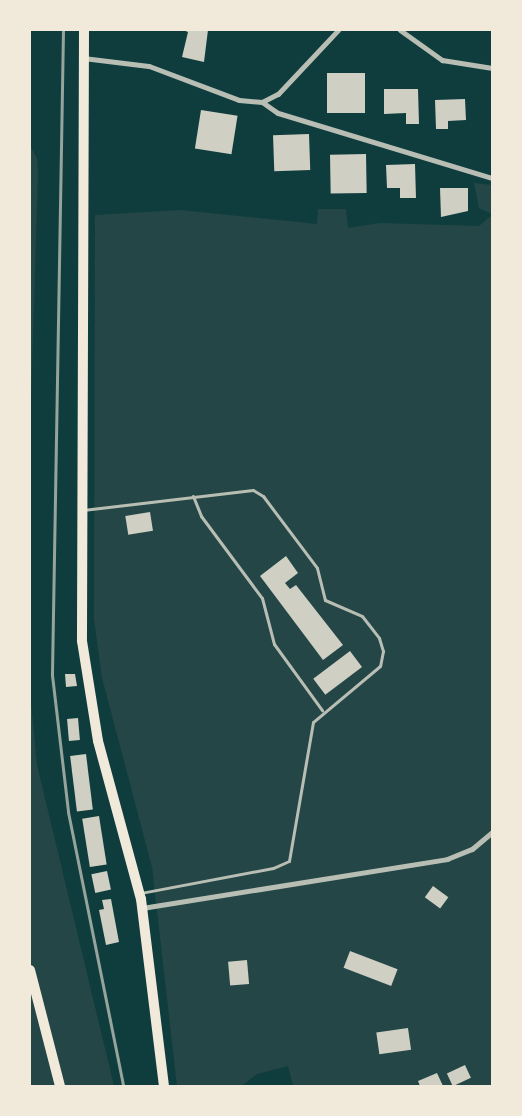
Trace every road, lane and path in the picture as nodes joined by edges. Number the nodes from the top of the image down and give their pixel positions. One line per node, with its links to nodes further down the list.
1 (84, 30): 4 (main road)
2 (338, 30): 6 (street)
3 (400, 30): 5 (street)
4 (83, 58): 6 (street); 9 (main road)
5 (492, 68)
6 (262, 102): 7 (street)
7 (492, 178)
8 (193, 496): 9 (lane); 10 (lane); 10 (lane)
9 (83, 510): 12 (main road)
10 (322, 710): 12 (lane)
11 (492, 832): 13 (street)
12 (140, 893): 13 (main road)
13 (142, 908): 16 (main road)
14 (30, 970): 15 (main road)
15 (60, 1086)
16 (164, 1086)

